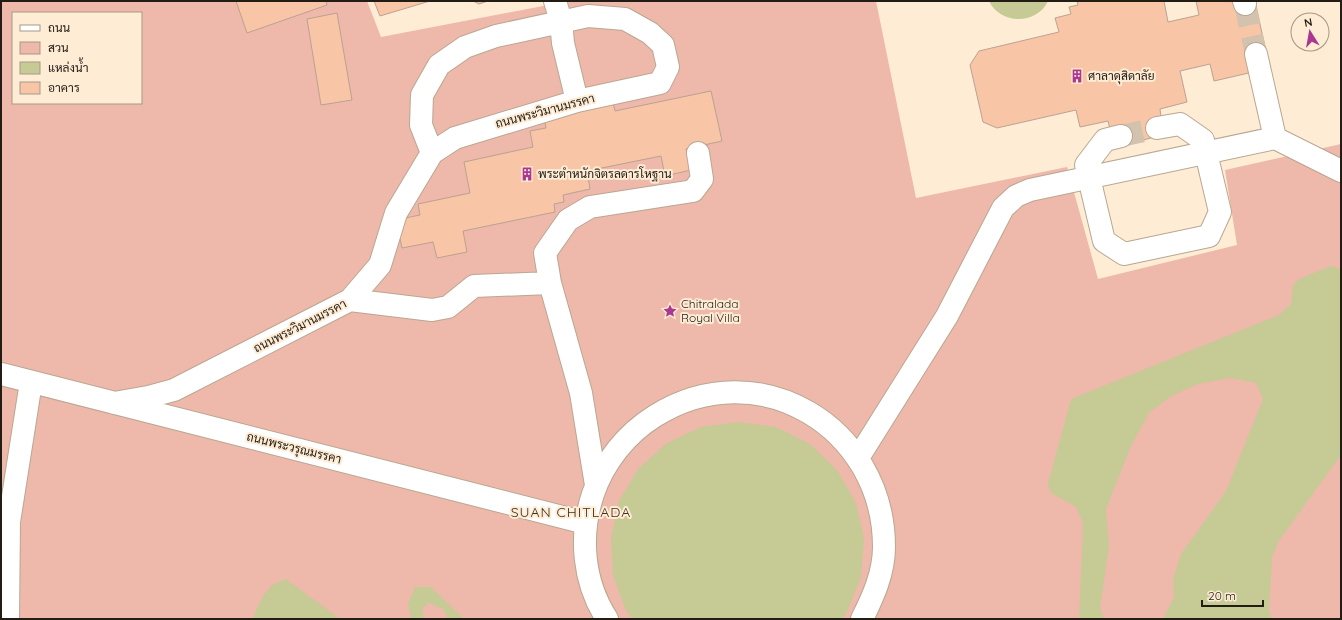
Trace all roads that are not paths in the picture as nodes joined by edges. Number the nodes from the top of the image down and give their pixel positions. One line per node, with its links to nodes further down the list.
1 (558, 11): 3 (street); 3 (street, ถนนพระวิมานมรรคา); 8 (street)
2 (1256, 54): 6 (street)
3 (578, 102): 8 (street, ถนนพระวิมานมรรคา)
4 (1157, 128): 7 (street)
5 (1121, 136): 11 (street)
6 (1275, 138): 7 (street); 10 (street)
7 (1206, 152): 11 (street); 11 (street)
8 (432, 154): 13 (street, ถนนพระวิมานมรรคา)
9 (698, 154): 12 (street)
10 (1341, 171)
11 (1089, 177): 17 (street)
12 (550, 283): 13 (street); 18 (street)
13 (350, 300): 16 (street, ถนนพระวิมานมรรคา)
14 (1, 374): 15 (street, ถนนพระวรุณมรรคา)
15 (31, 382): 16 (street, ถนนพระวรุณมรรคา); 20 (street)
16 (114, 403): 19 (street, ถนนพระวรุณมรรคา)
17 (858, 458): 18 (street); 22 (street)
18 (596, 485): 19 (street)
19 (586, 523): 21 (street)
20 (8, 619)
21 (607, 619)
22 (862, 619)

